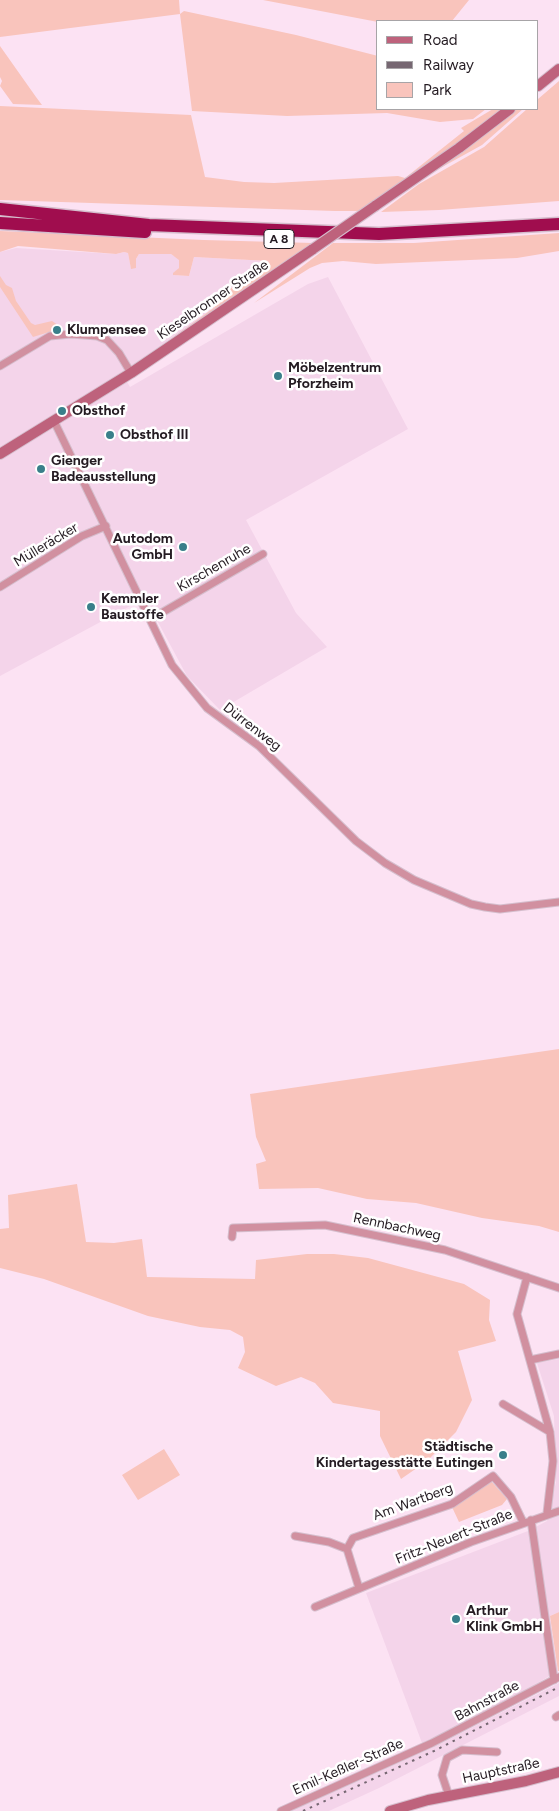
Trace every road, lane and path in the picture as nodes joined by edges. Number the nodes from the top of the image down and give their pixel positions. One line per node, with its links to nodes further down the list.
1 (559, 69): 2 (street)
2 (539, 85)
3 (509, 110): 9 (street, Kieselbronner Straße, bridge)
4 (0, 209): 6 (highway, A 8)
5 (0, 223): 7 (highway, A 8)
6 (559, 224)
7 (559, 229)
8 (0, 366): 9 (street)
9 (131, 372): 10 (street, Kieselbronner Straße)
10 (54, 421): 11 (street, Kieselbronner Straße); 12 (street, Dürrenweg)
11 (0, 454)
12 (106, 526): 14 (street, Mülleräcker); 15 (street, Dürrenweg)
13 (263, 554): 15 (street, Kirschenruhe)
14 (0, 587)
15 (151, 619): 16 (street, Dürrenweg)
16 (559, 902)
17 (232, 1237): 18 (street, Rennbachweg)
18 (528, 1277): 19 (street, Rennbachweg); 21 (street)
19 (559, 1288)
20 (559, 1354): 21 (street)
21 (530, 1360): 23 (street)
22 (503, 1404): 23 (street)
23 (550, 1432): 25 (street)
24 (559, 1511): 25 (street, Fritz-Neuert-Straße)
25 (547, 1513): 26 (street, Fritz-Neuert-Straße)
26 (530, 1520): 27 (street, Fritz-Neuert-Straße); 32 (street)
27 (523, 1522): 29 (street, Am Wartberg); 30 (street, Fritz-Neuert-Straße)
28 (295, 1536): 29 (street)
29 (347, 1549): 30 (street)
30 (359, 1588): 31 (street, Fritz-Neuert-Straße)
31 (315, 1607)
32 (556, 1678): 33 (street, Bahnstraße)
33 (426, 1746): 37 (street, Emil-Keßler-Straße)
34 (497, 1752): 36 (street)
35 (559, 1772): 36 (street, Hauptstraße)
36 (449, 1796): 38 (street, Hauptstraße)
37 (281, 1811)
38 (390, 1811)

